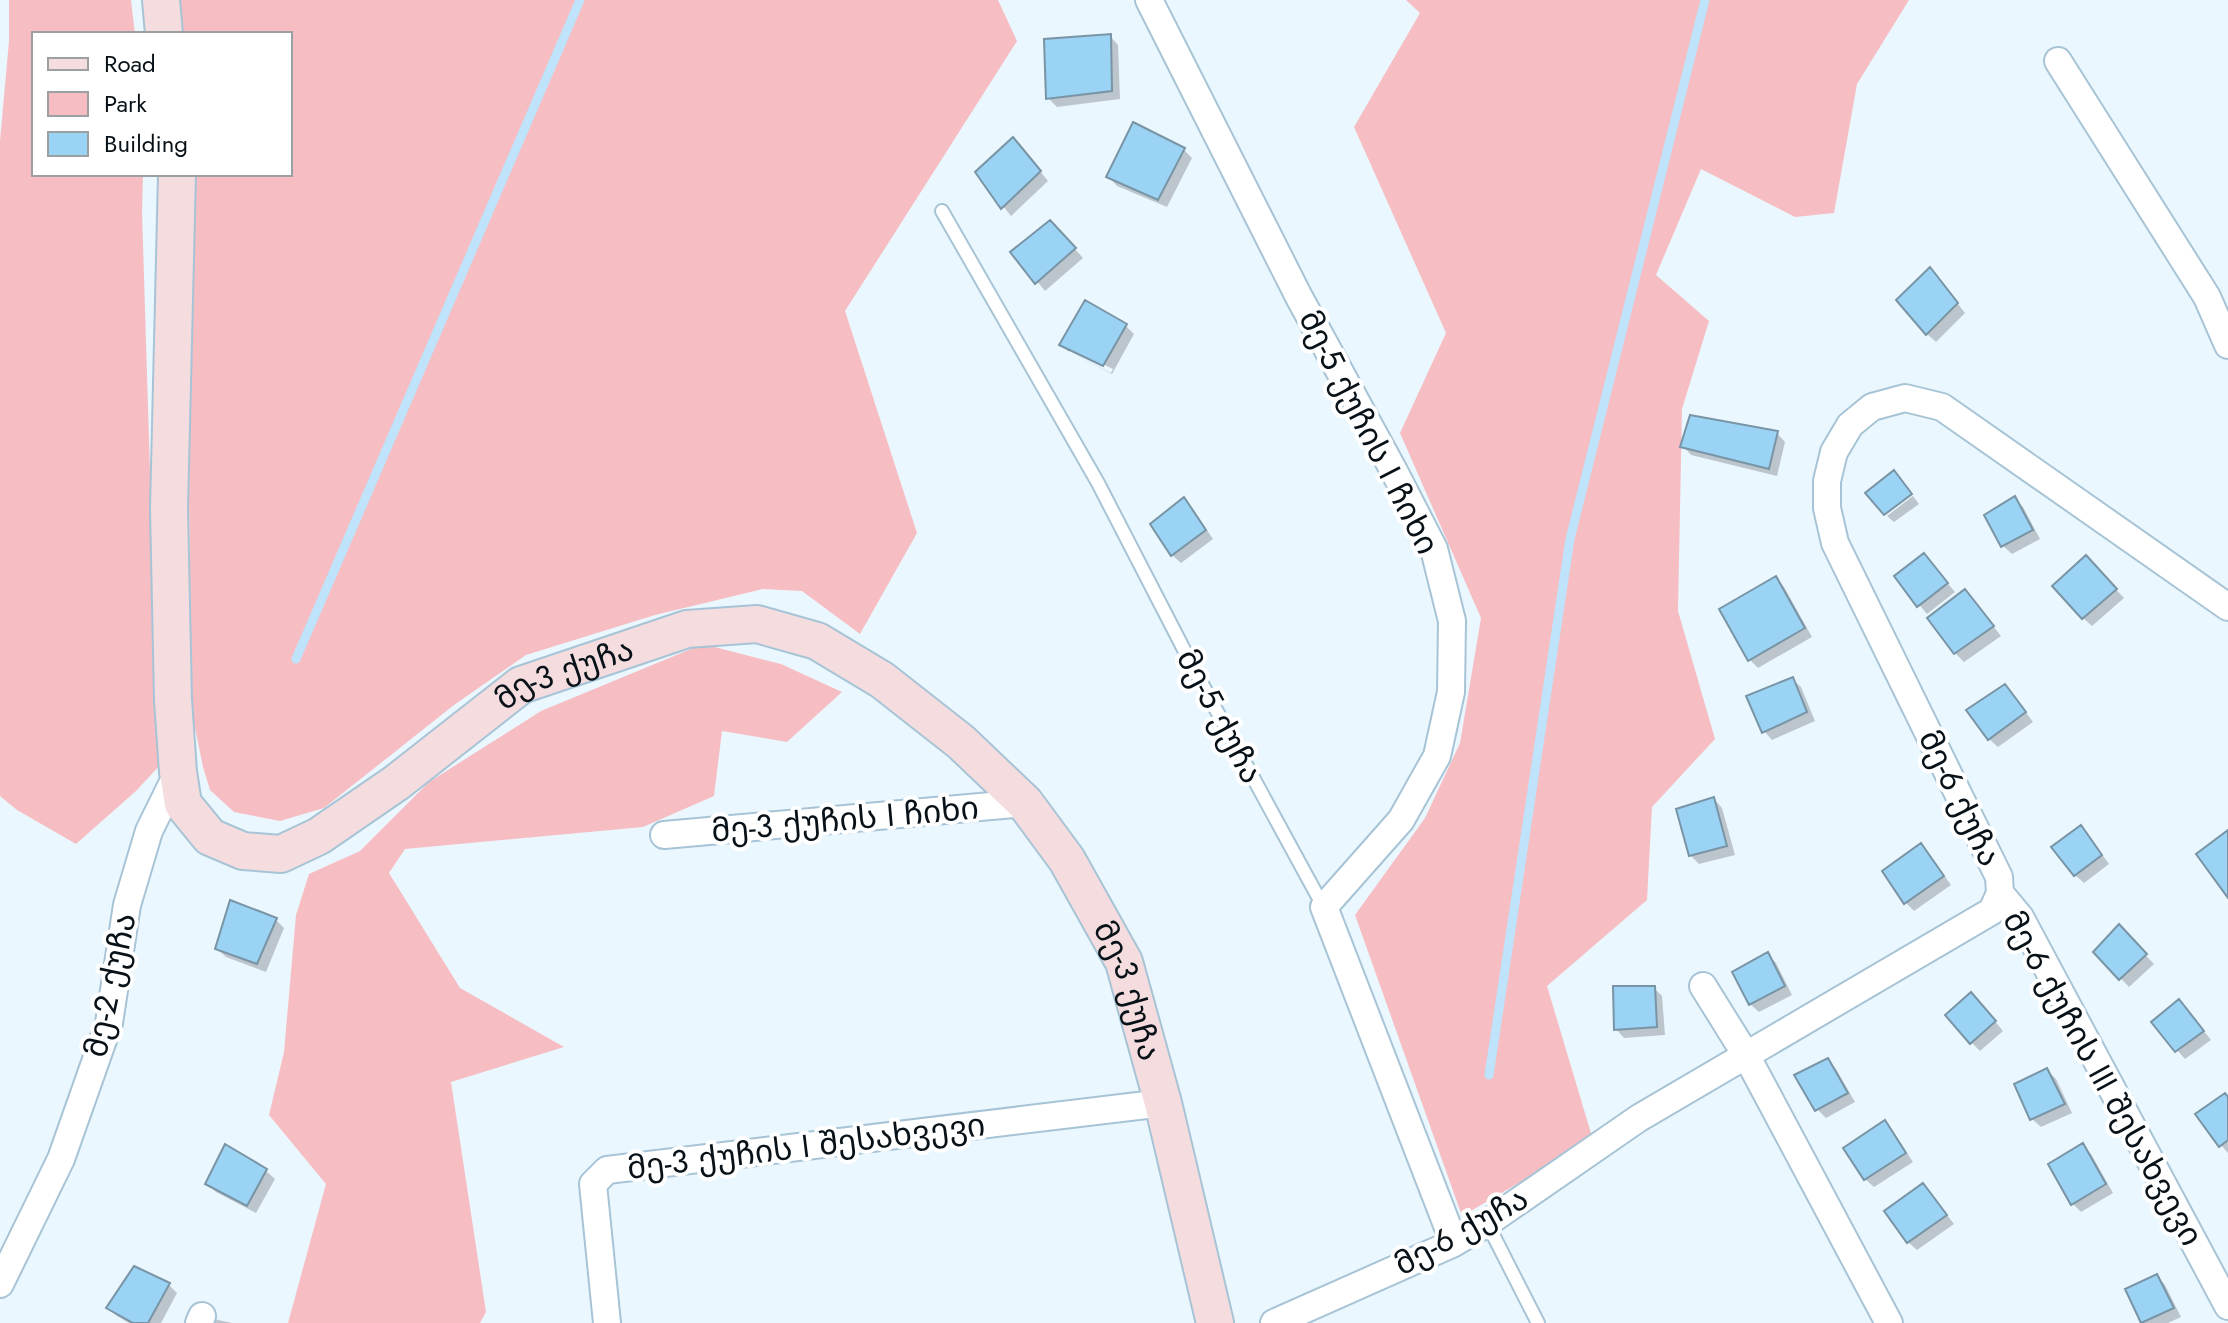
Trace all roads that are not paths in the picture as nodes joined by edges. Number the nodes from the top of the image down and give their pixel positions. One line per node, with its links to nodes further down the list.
1 (161, 0): 3 (street)
2 (1149, 0): 14 (street, მე-5 ქუჩის I ჩიხი)
3 (164, 32)
4 (2058, 61): 7 (street)
5 (177, 176): 10 (street, მე-3 ქუჩა)
6 (942, 211): 14 (lane, მე-5 ქუჩა)
7 (2228, 345)
8 (2219, 601): 9 (street); 13 (street, მე-6 ქუჩა)
9 (2228, 630)
10 (178, 772): 11 (street, მე-3 ქუჩა); 20 (street, მე-2 ქუჩა)
11 (1025, 803): 12 (street, მე-3 ქუჩის I ჩიხი); 17 (street, მე-3 ქუჩა)
12 (664, 835)
13 (2000, 893): 16 (street, მე-6 ქუჩა); 21 (street, მე-6 ქუჩის III შესახვევი)
14 (1324, 907): 19 (street, მე-5 ქუჩა)
15 (1703, 986): 16 (street)
16 (1746, 1055): 18 (street, მე-6 ქუჩა); 26 (street)
17 (1163, 1103): 22 (street, მე-3 ქუჩის I შესახვევი); 23 (street, მე-3 ქუჩა)
18 (1487, 1223): 19 (street, მე-6 ქუჩა); 25 (lane)
19 (1454, 1243): 24 (street, მე-6 ქუჩა)
20 (0, 1284)
21 (2228, 1306)
22 (607, 1323)
23 (1215, 1323)
24 (1274, 1323)
25 (1538, 1323)
26 (1889, 1323)

